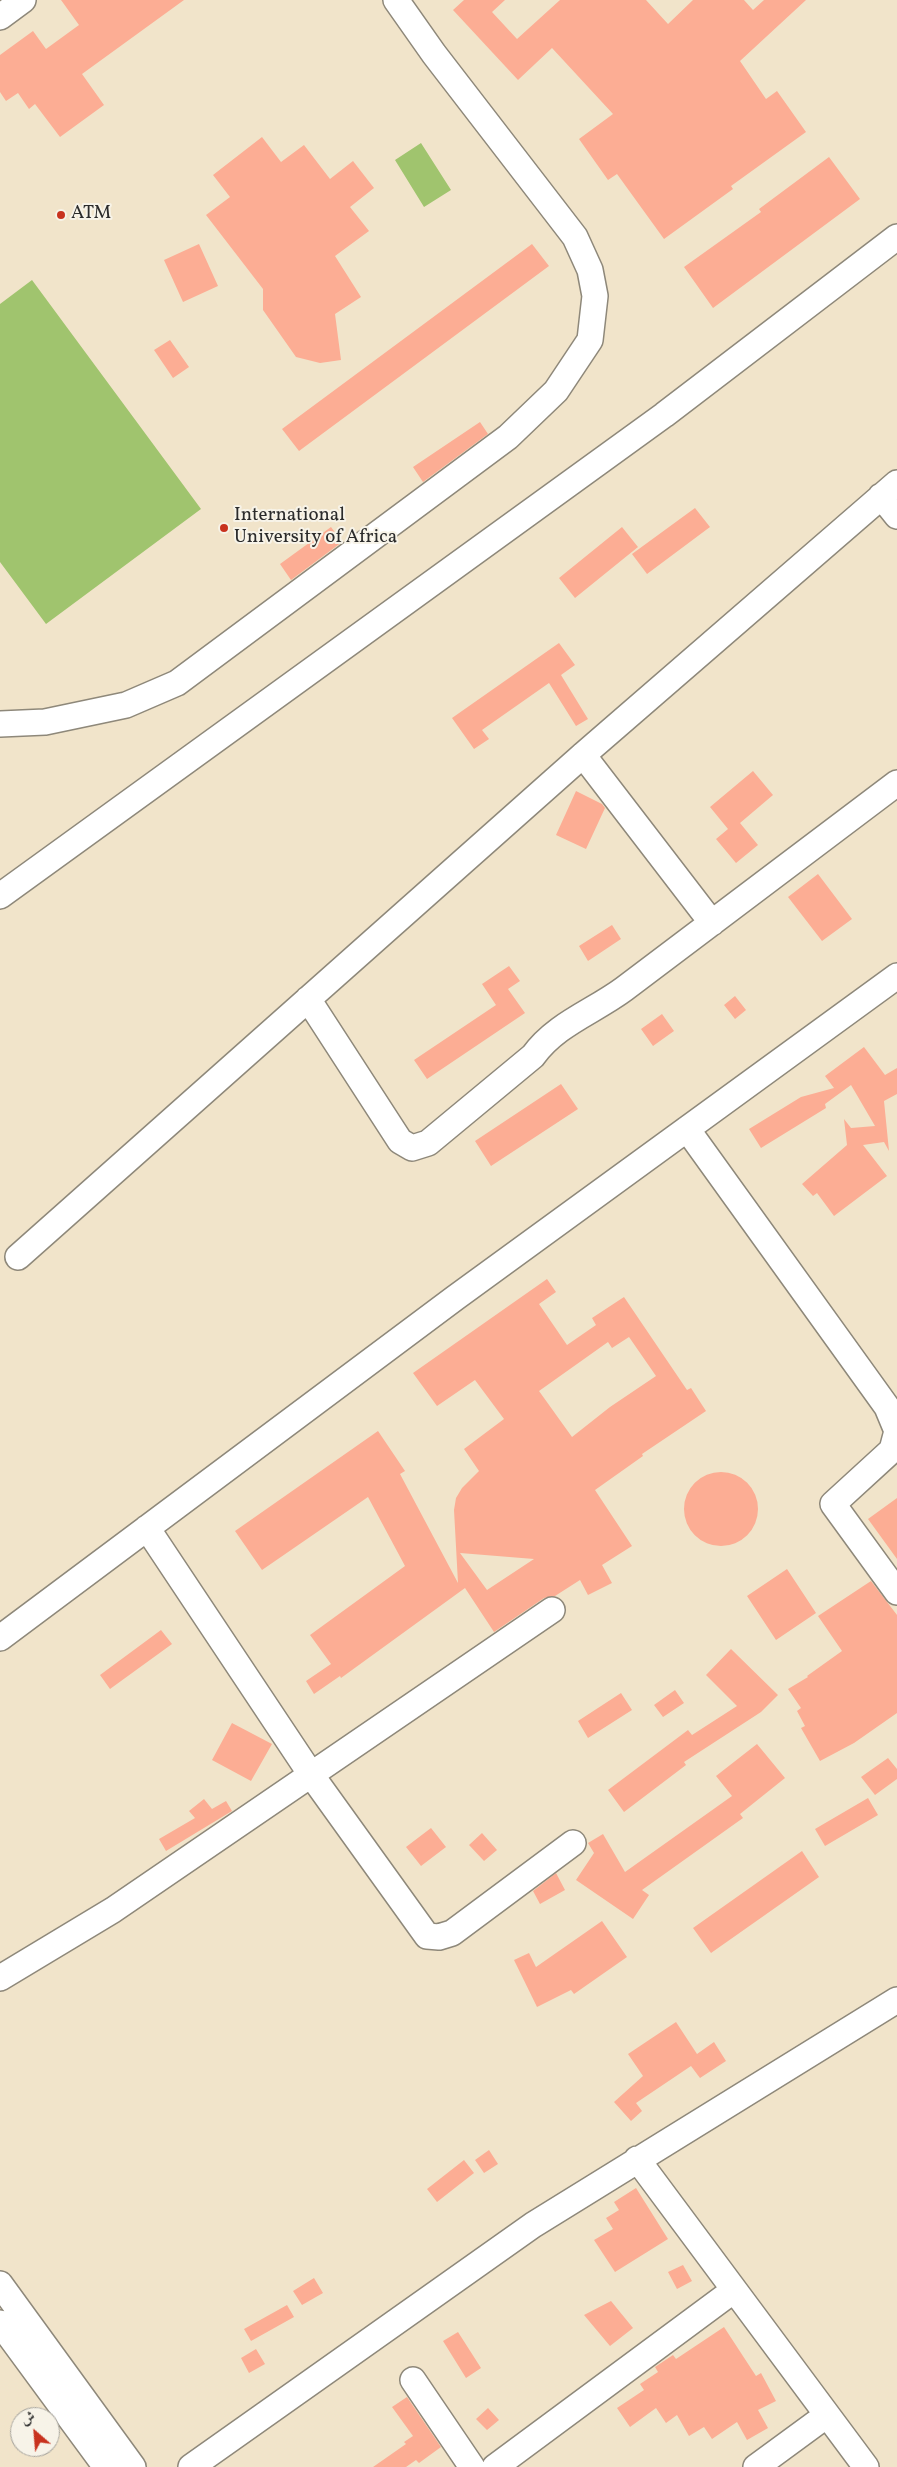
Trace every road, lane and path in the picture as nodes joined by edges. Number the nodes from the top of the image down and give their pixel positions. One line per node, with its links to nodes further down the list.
1 (23, 0): 3 (street)
2 (396, 0): 7 (street)
3 (0, 17)
4 (897, 237): 10 (street)
5 (889, 490): 6 (street); 8 (street)
6 (897, 516)
7 (0, 724)
8 (583, 756): 11 (street); 13 (street)
9 (897, 783): 11 (street)
10 (0, 896)
11 (712, 922): 13 (street)
12 (897, 976): 14 (street)
13 (308, 999): 15 (street)
14 (687, 1129): 16 (street); 17 (street)
15 (18, 1257)
16 (147, 1528): 19 (street); 20 (street)
17 (897, 1592)
18 (552, 1610): 20 (street)
19 (0, 1638)
20 (312, 1776): 21 (street); 22 (street)
21 (573, 1843)
22 (0, 1978)
23 (897, 2000): 24 (street)
24 (636, 2159): 26 (street); 32 (street)
25 (0, 2284): 31 (street)
26 (734, 2290): 29 (street); 34 (street)
27 (0, 2323): 30 (street)
28 (413, 2380): 33 (street)
29 (827, 2415): 35 (street); 36 (street)
30 (106, 2467)
31 (133, 2467)
32 (191, 2467)
33 (472, 2467)
34 (495, 2467)
35 (756, 2467)
36 (866, 2467)

